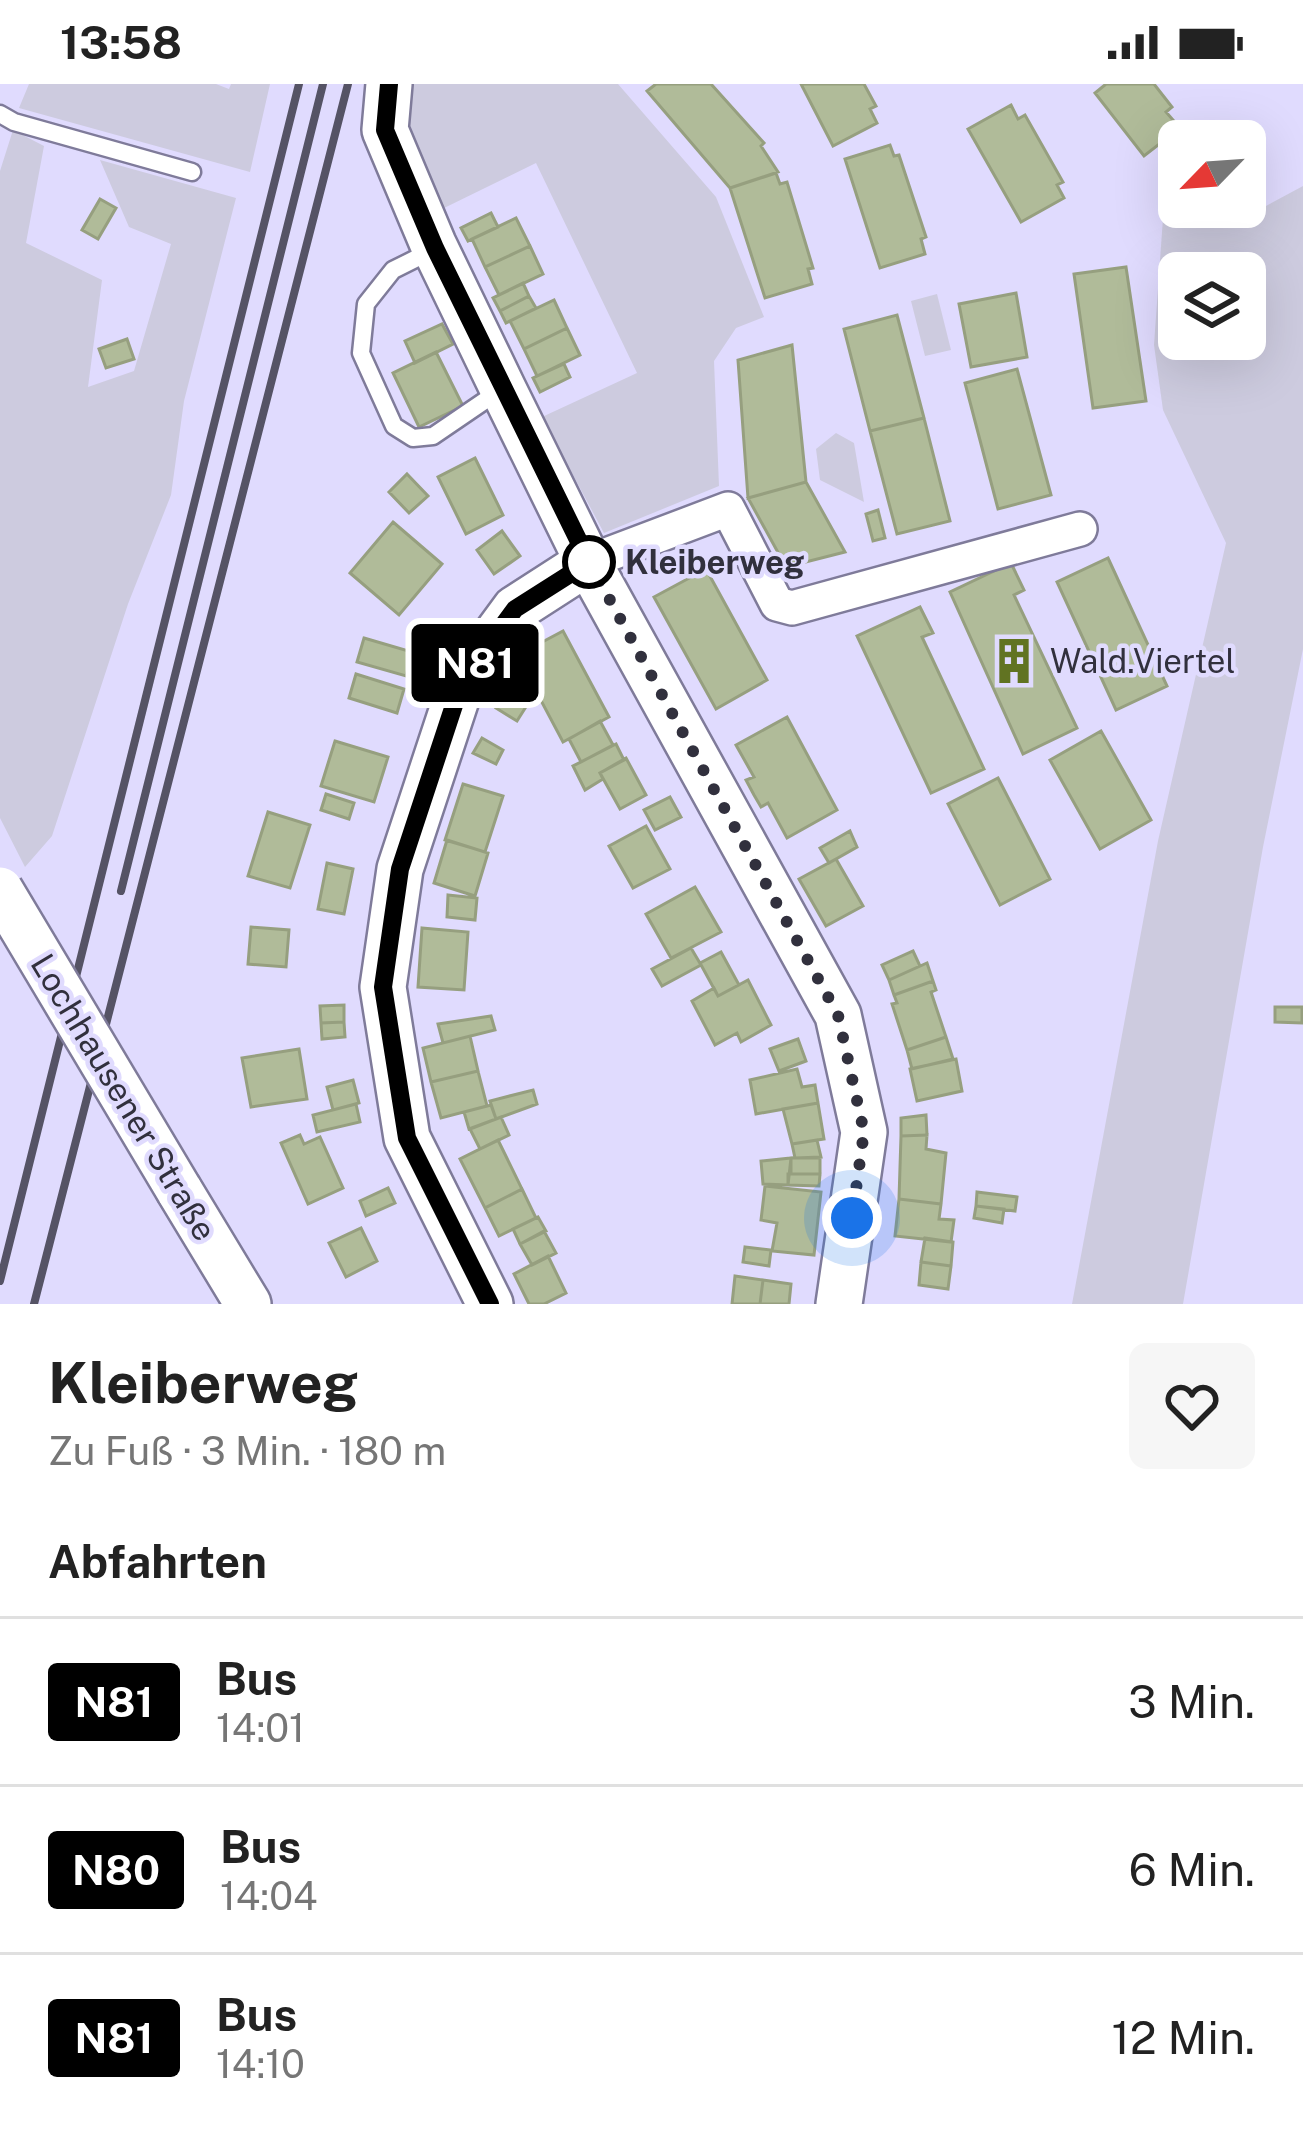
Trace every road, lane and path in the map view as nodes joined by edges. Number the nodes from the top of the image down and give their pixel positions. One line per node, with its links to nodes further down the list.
1 (388, 84): 4 (main road)
2 (0, 114): 3 (lane)
3 (192, 172)
4 (435, 248): 5 (main road); 5 (lane)
5 (503, 389): 7 (main road)
6 (1080, 529): 7 (street)
7 (589, 562): 10 (main road); 11 (main road)
8 (0, 890): 9 (main road, Lochhausener Straße, bridge)
9 (248, 1304)
10 (490, 1304)
11 (839, 1304)

